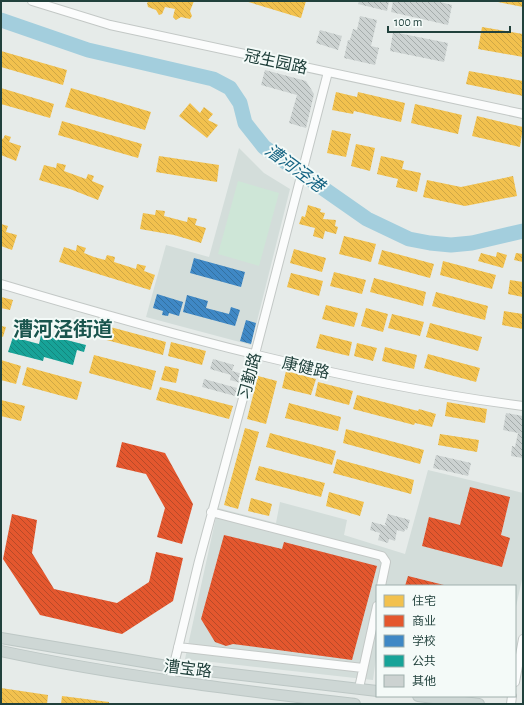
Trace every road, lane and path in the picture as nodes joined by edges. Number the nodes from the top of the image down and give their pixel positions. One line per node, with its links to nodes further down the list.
1 (32, 1): 2 (street, 冠生园路)
2 (328, 72): 3 (street, 冠生园路); 5 (street, 习勤路)
3 (523, 114)
4 (1, 284): 5 (street, 康健路)
5 (255, 354): 6 (street, 康健路); 7 (street, 习勤路)
6 (523, 406)
7 (211, 512): 8 (street); 12 (street, 习勤路)
8 (381, 585)
9 (376, 611): 15 (street)
10 (1, 638): 14 (main road, 漕宝路)
11 (523, 639): 16 (street)
12 (178, 647): 14 (street, 习勤路); 15 (street)
13 (1, 651): 17 (main road, 漕宝路)
14 (173, 667): 17 (street, 习勤路); 18 (main road, 漕宝路)
15 (364, 668): 18 (street)
16 (516, 677)
17 (170, 680): 21 (main road, 漕宝路)
18 (359, 688): 19 (main road, 漕宝路)
19 (376, 691)
20 (426, 697): 22 (main road)
21 (355, 704)
22 (479, 704)

